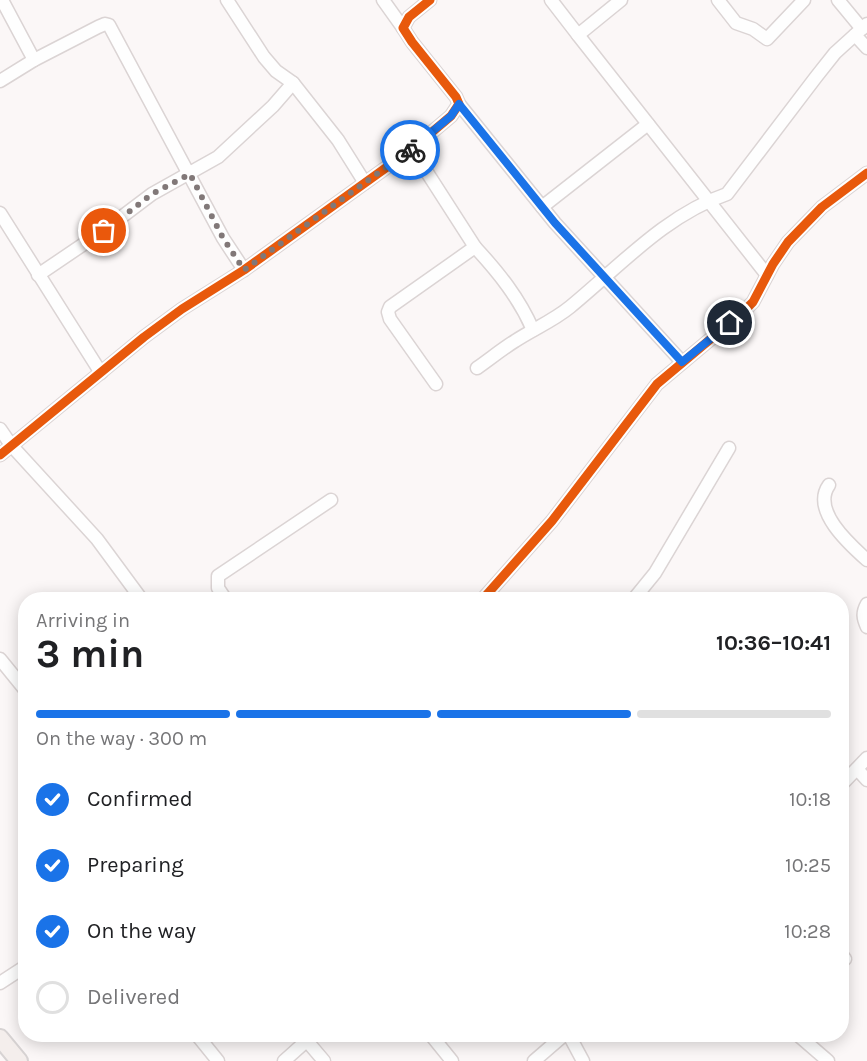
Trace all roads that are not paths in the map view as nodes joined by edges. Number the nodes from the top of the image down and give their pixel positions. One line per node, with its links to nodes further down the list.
1 (2, 0): 14 (street)
2 (227, 0): 16 (street)
3 (383, 0): 10 (street)
4 (430, 0): 10 (street)
5 (551, 0): 12 (street)
6 (621, 0): 12 (street)
7 (718, 0): 8 (street)
8 (804, 0)
9 (838, 0): 11 (street)
10 (403, 28): 17 (street)
11 (861, 29): 13 (street); 23 (street)
12 (578, 35): 18 (street)
13 (867, 48)
14 (34, 60): 15 (street); 21 (street)
15 (0, 81)
16 (293, 83): 21 (street); 22 (street)
17 (459, 104): 19 (street); 24 (street)
18 (648, 124): 23 (street); 24 (street)
19 (412, 149): 22 (street); 26 (street)
20 (867, 172): 28 (street)
21 (190, 174): 27 (street); 29 (street)
22 (365, 183): 27 (street)
23 (707, 201): 28 (street); 30 (street)
24 (542, 207): 30 (street)
25 (0, 213): 29 (street)
26 (475, 247): 31 (street); 35 (street)
27 (244, 270): 34 (street)
28 (767, 274): 32 (street)
29 (38, 275): 34 (street)
30 (603, 278): 31 (street); 32 (street)
31 (533, 330): 33 (street)
32 (682, 362): 45 (street)
33 (477, 368)
34 (101, 373): 37 (street)
35 (436, 384)
36 (0, 429): 37 (street)
37 (11, 446): 39 (street); 43 (street)
38 (729, 448): 46 (street)
39 (0, 455)
40 (829, 485): 42 (street)
41 (331, 500): 44 (street)
42 (867, 560)
43 (136, 592)
44 (221, 592)
45 (489, 592)
46 (640, 592)
47 (867, 604): 48 (street)
48 (867, 627)
49 (0, 659): 50 (street)
50 (18, 681)
51 (867, 758): 52 (street)
52 (856, 769): 53 (street); 54 (street)
53 (849, 776)
54 (867, 780)
55 (18, 971): 56 (street)
56 (0, 983)
57 (0, 1038): 65 (main road)
58 (203, 1042): 66 (street)
59 (305, 1042): 67 (street)
60 (312, 1042): 68 (street)
61 (437, 1042): 69 (street)
62 (556, 1042): 70 (street)
63 (573, 1042): 71 (street)
64 (806, 1042): 72 (street)
65 (19, 1061)
66 (218, 1061)
67 (284, 1061)
68 (324, 1061)
69 (452, 1061)
70 (534, 1061)
71 (583, 1061)
72 (828, 1061)

